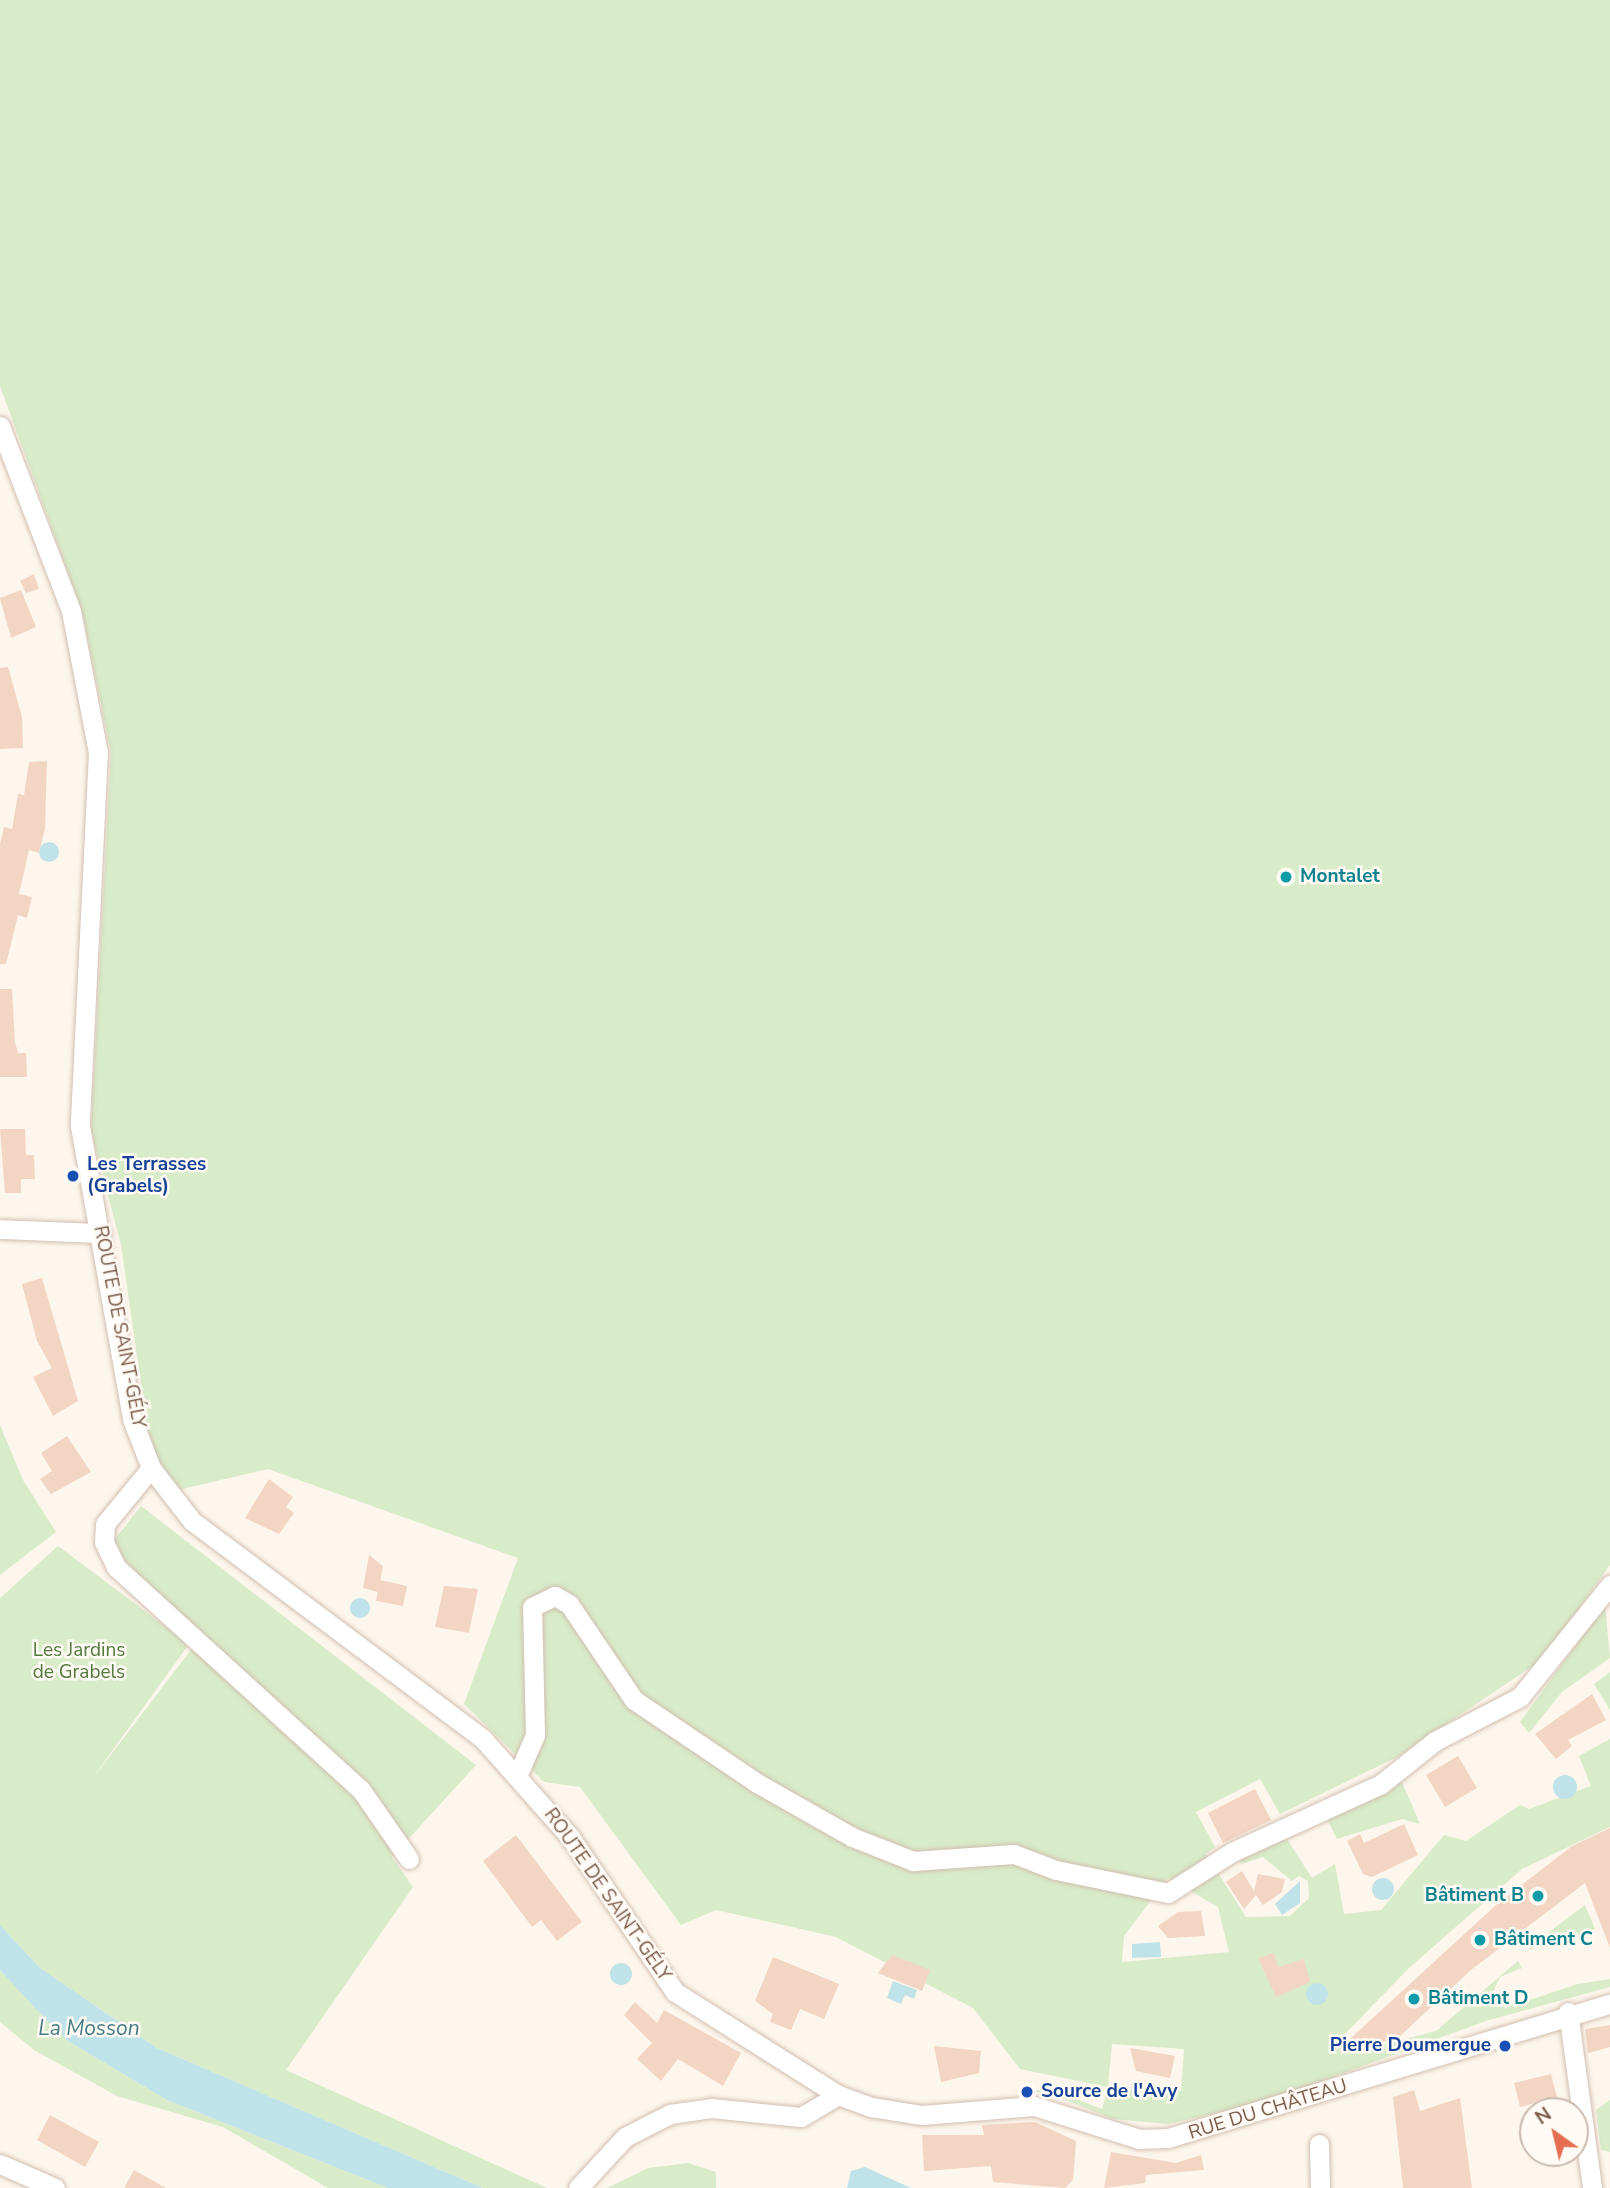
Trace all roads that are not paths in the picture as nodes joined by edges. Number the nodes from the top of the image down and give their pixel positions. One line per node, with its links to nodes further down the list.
1 (0, 426): 3 (street, ROUTE DE SAINT-GÉLY)
2 (0, 1229): 3 (street)
3 (101, 1233): 4 (street, ROUTE DE SAINT-GÉLY)
4 (151, 1468): 6 (street, ROUTE DE SAINT-GÉLY); 7 (street)
5 (1610, 1585): 6 (street)
6 (519, 1774): 10 (street, ROUTE DE SAINT-GÉLY)
7 (409, 1859)
8 (1610, 2004): 9 (street, RUE DU CHÂTEAU)
9 (1568, 2012): 10 (street, RUE DU CHÂTEAU); 16 (street)
10 (838, 2095): 13 (street)
11 (1319, 2144): 15 (street)
12 (0, 2164): 14 (street)
13 (579, 2185)
14 (55, 2188)
15 (1320, 2188)
16 (1592, 2188)

